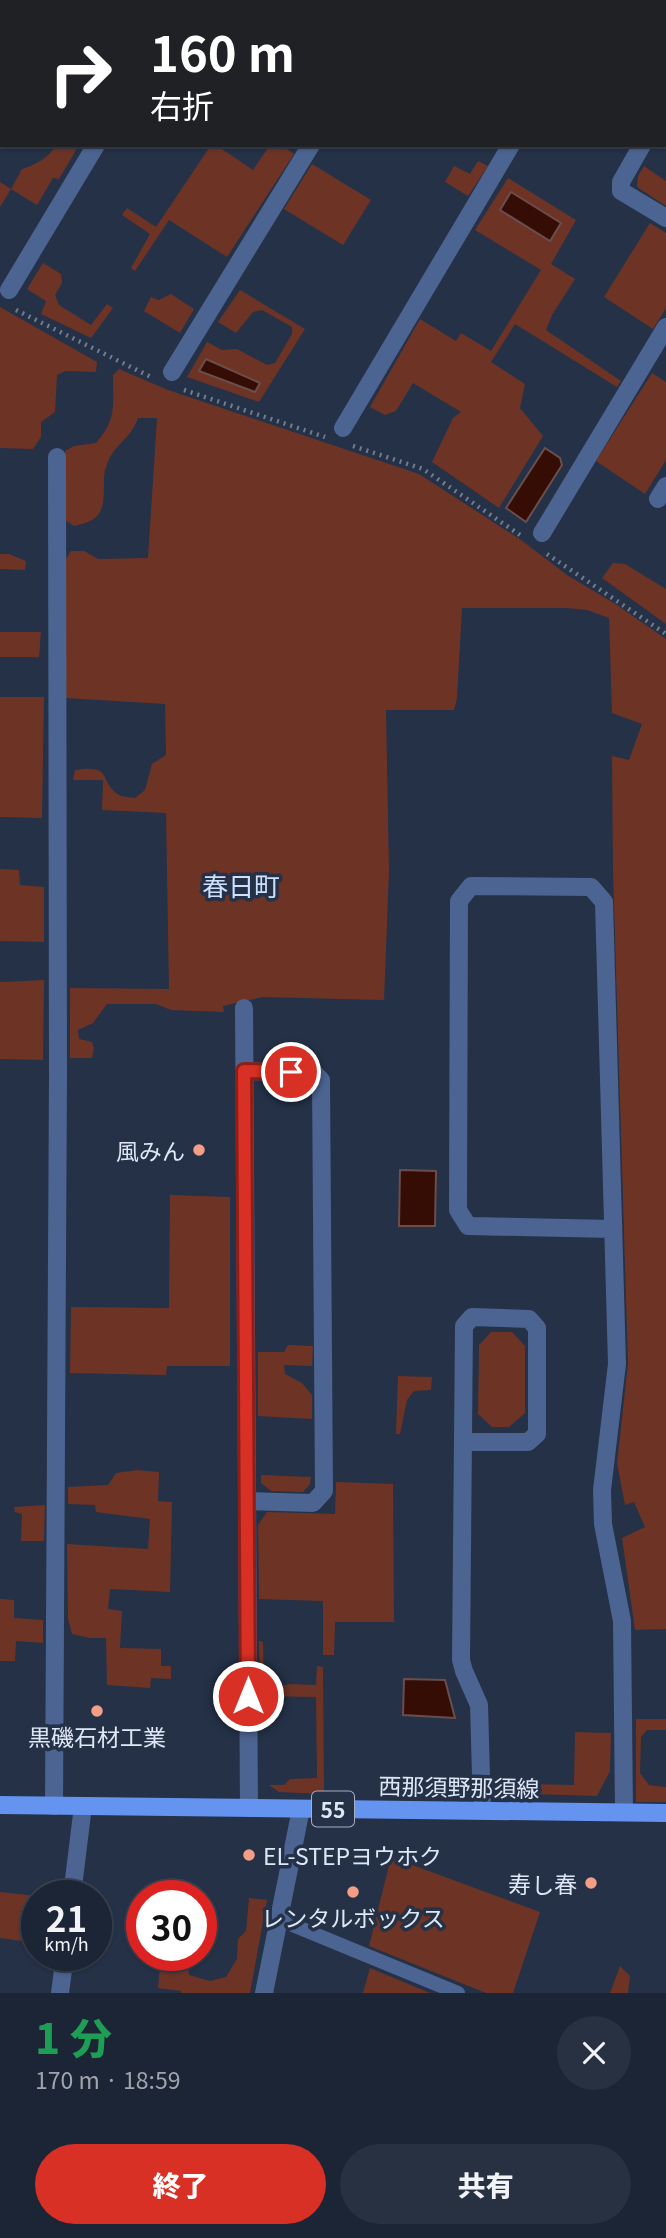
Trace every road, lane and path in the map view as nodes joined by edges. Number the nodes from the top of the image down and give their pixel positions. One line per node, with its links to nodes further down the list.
1 (95, 147): 6 (street)
2 (310, 147): 9 (street)
3 (510, 147): 10 (street)
4 (641, 147): 5 (street)
5 (666, 218)
6 (9, 290)
7 (12, 308): 9 (path)
8 (666, 327): 12 (street)
9 (171, 381): 10 (path)
10 (342, 438): 13 (path)
11 (57, 457): 22 (street)
12 (542, 533)
13 (523, 538)
14 (545, 553): 15 (path)
15 (666, 634)
16 (244, 1008): 17 (street)
17 (244, 1071): 20 (street); 20 (street)
18 (612, 1229): 18 (street); 27 (street)
19 (463, 1442): 19 (street); 26 (street)
20 (248, 1501): 24 (street)
21 (0, 1805): 22 (main road, 西那須野那須線 / 55)
22 (54, 1806): 23 (main road, 西那須野那須線 / 55)
23 (83, 1806): 24 (main road, 西那須野那須線 / 55); 29 (street)
24 (249, 1808): 25 (main road, 西那須野那須線 / 55)
25 (301, 1809): 26 (main road, 西那須野那須線 / 55); 30 (street)
26 (482, 1810): 27 (main road, 西那須野那須線 / 55)
27 (624, 1812): 28 (main road, 西那須野那須線 / 55)
28 (666, 1813)
29 (74, 1880)
30 (278, 1919): 33 (street); 34 (lane)
31 (63, 1971): 32 (street)
32 (60, 1993)
33 (264, 1993)
34 (458, 1993)

